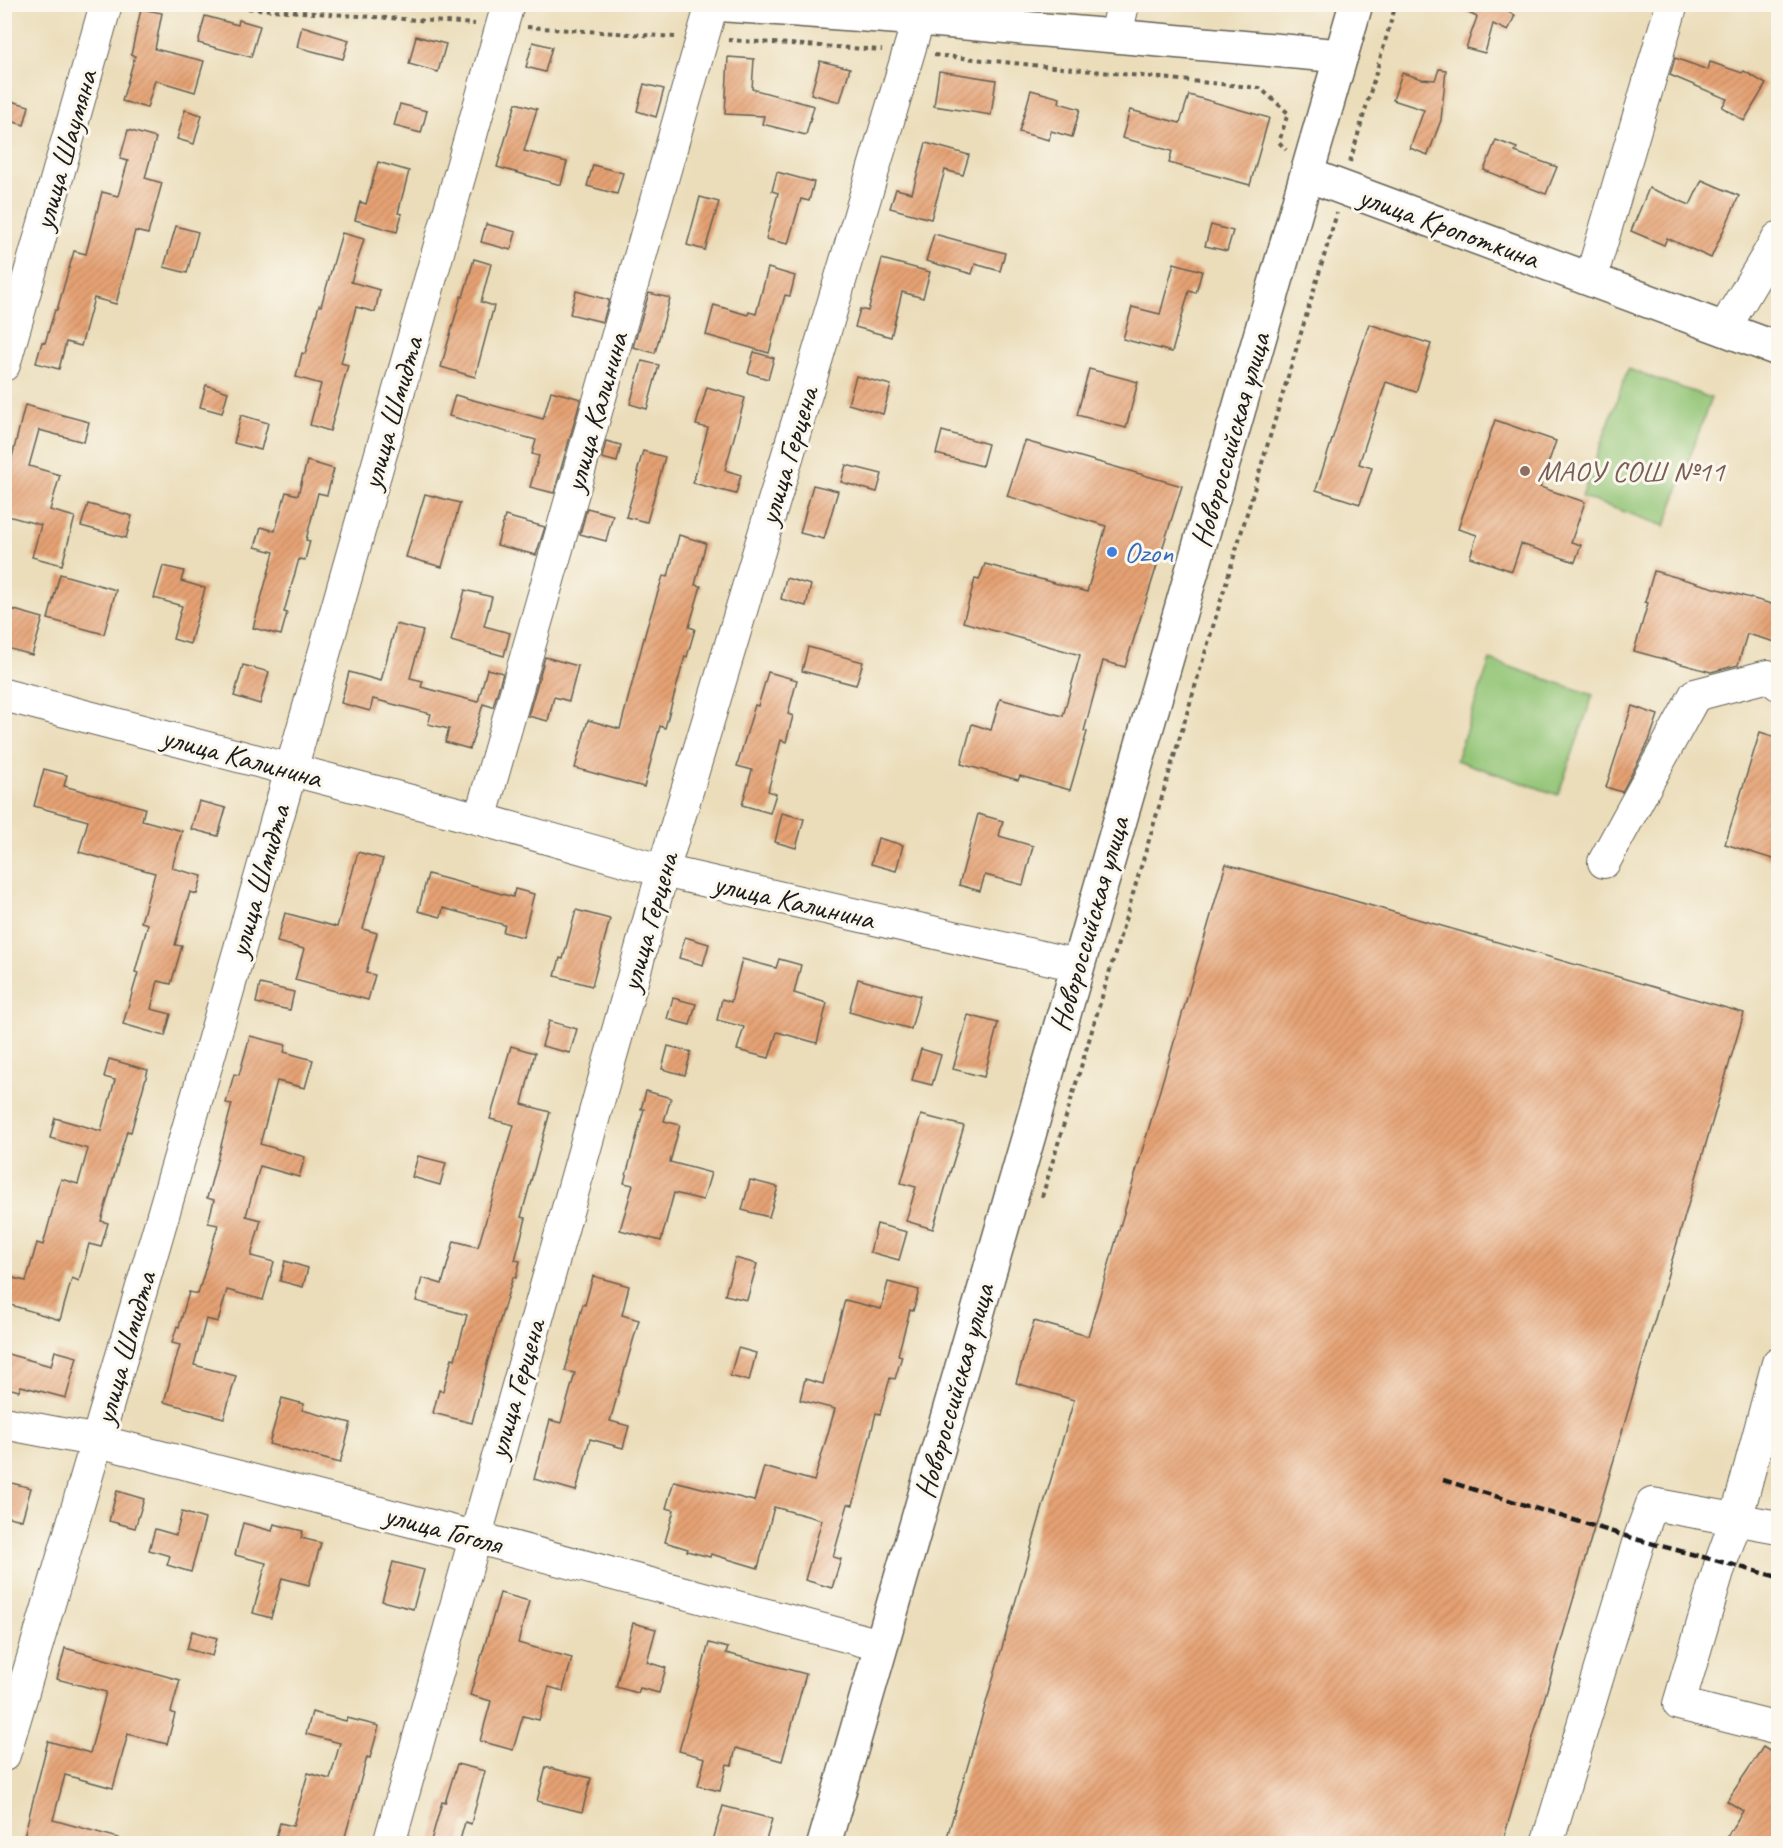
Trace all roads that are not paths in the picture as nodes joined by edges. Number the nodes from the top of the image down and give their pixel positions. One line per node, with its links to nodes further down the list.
1 (106, 4): 15 (street, улица Шаумяна)
2 (712, 4): 6 (main road); 19 (street, улица Калинина)
3 (1123, 4): 8 (street)
4 (1356, 4): 9 (main road, Новороссийская улица)
5 (1672, 4): 12 (street)
6 (921, 12): 8 (main road); 21 (street, улица Герцена)
7 (505, 15): 18 (street, улица Шмидта)
8 (1116, 36): 9 (main road)
9 (1341, 56): 10 (main road, Новороссийская улица)
10 (1308, 175): 12 (main road, улица Кропоткина); 22 (main road, Новороссийская улица)
11 (1779, 238): 13 (street)
12 (1591, 278): 13 (main road, улица Кропоткина)
13 (1724, 329): 14 (main road, улица Кропоткина)
14 (1779, 349)
15 (4, 365)
16 (1779, 684): 20 (street)
17 (4, 695): 18 (street, улица Калинина)
18 (291, 770): 19 (street, улица Калинина); 25 (street, улица Шмидта)
19 (480, 819): 21 (street, улица Калинина)
20 (1604, 862)
21 (663, 872): 22 (street, улица Калинина); 28 (street, улица Герцена)
22 (1077, 965): 29 (main road, Новороссийская улица)
23 (1779, 1363): 26 (street)
24 (4, 1422): 25 (street, улица Гоголя)
25 (98, 1441): 28 (street, улица Гоголя); 31 (street, улица Шмидта)
26 (1736, 1520): 27 (street); 30 (street); 34 (street)
27 (1779, 1527)
28 (474, 1537): 29 (street, улица Гоголя); 32 (street, улица Герцена)
29 (880, 1645): 33 (main road, Новороссийская улица)
30 (1779, 1728)
31 (4, 1755)
32 (389, 1844)
33 (824, 1844)
34 (1547, 1844)

